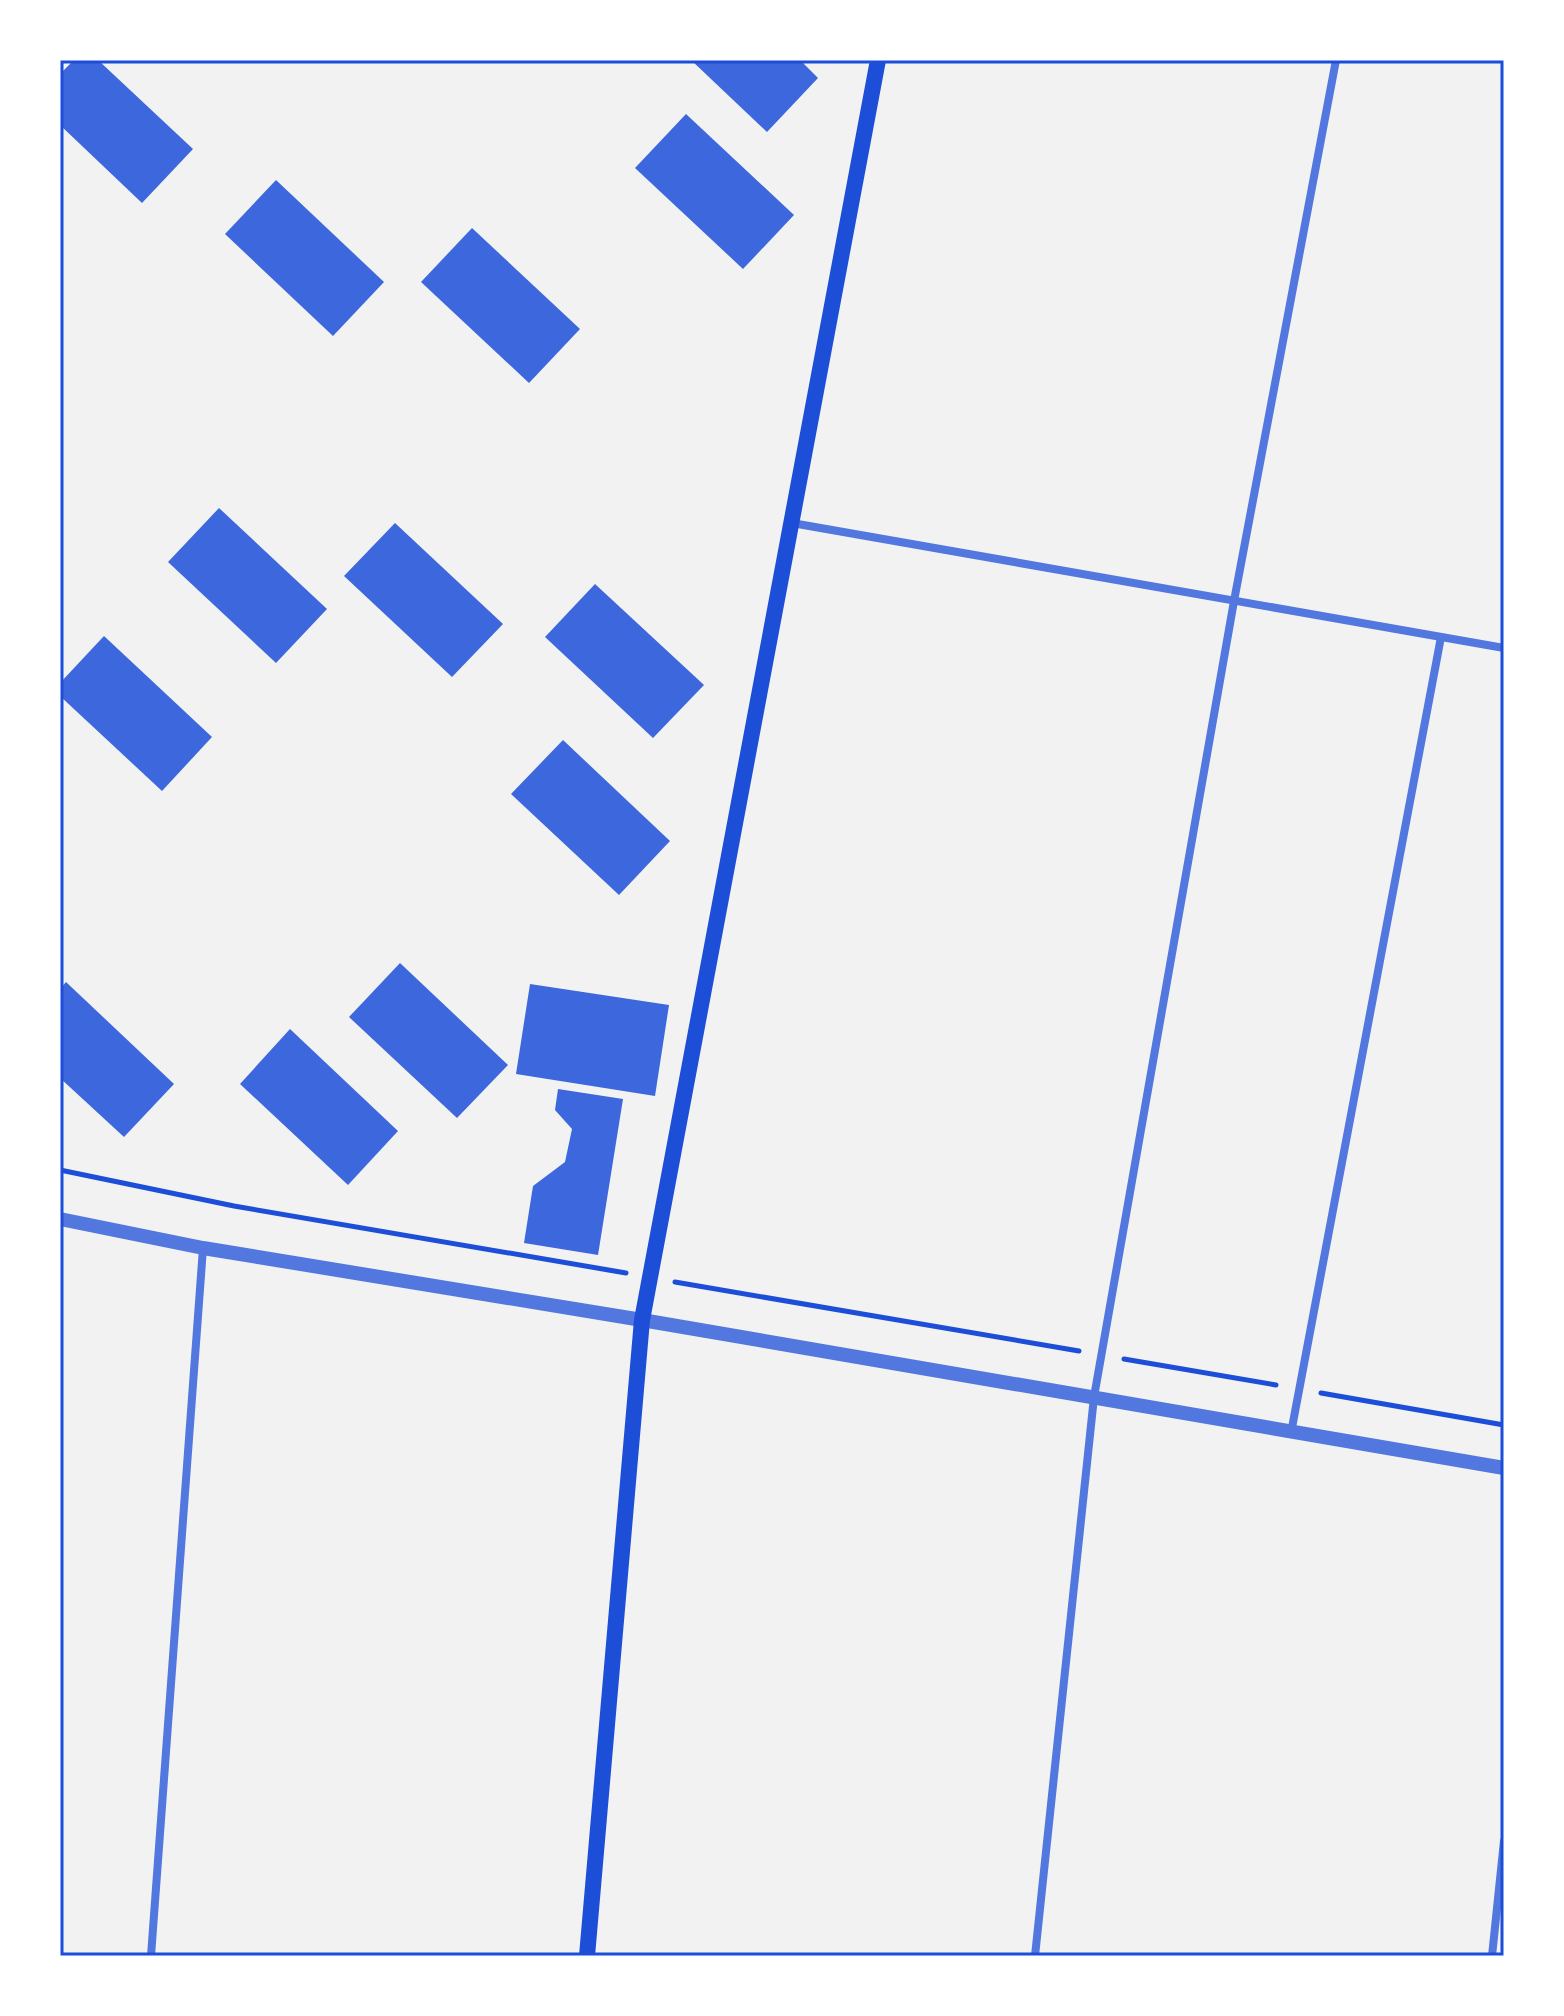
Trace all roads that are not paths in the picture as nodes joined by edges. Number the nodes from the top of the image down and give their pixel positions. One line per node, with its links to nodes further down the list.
1 (878, 60): 3 (main road)
2 (1336, 60): 4 (street)
3 (791, 523): 4 (street); 9 (main road)
4 (1234, 601): 5 (street); 10 (street)
5 (1441, 637): 6 (street); 11 (street)
6 (1504, 648)
7 (60, 1219): 8 (street)
8 (203, 1248): 9 (street); 14 (street)
9 (642, 1320): 10 (street); 15 (main road)
10 (1094, 1397): 11 (street); 16 (street)
11 (1291, 1433): 12 (street)
12 (1504, 1468)
13 (1504, 1841): 17 (street)
14 (151, 1956)
15 (587, 1956)
16 (1035, 1956)
17 (1492, 1956)

